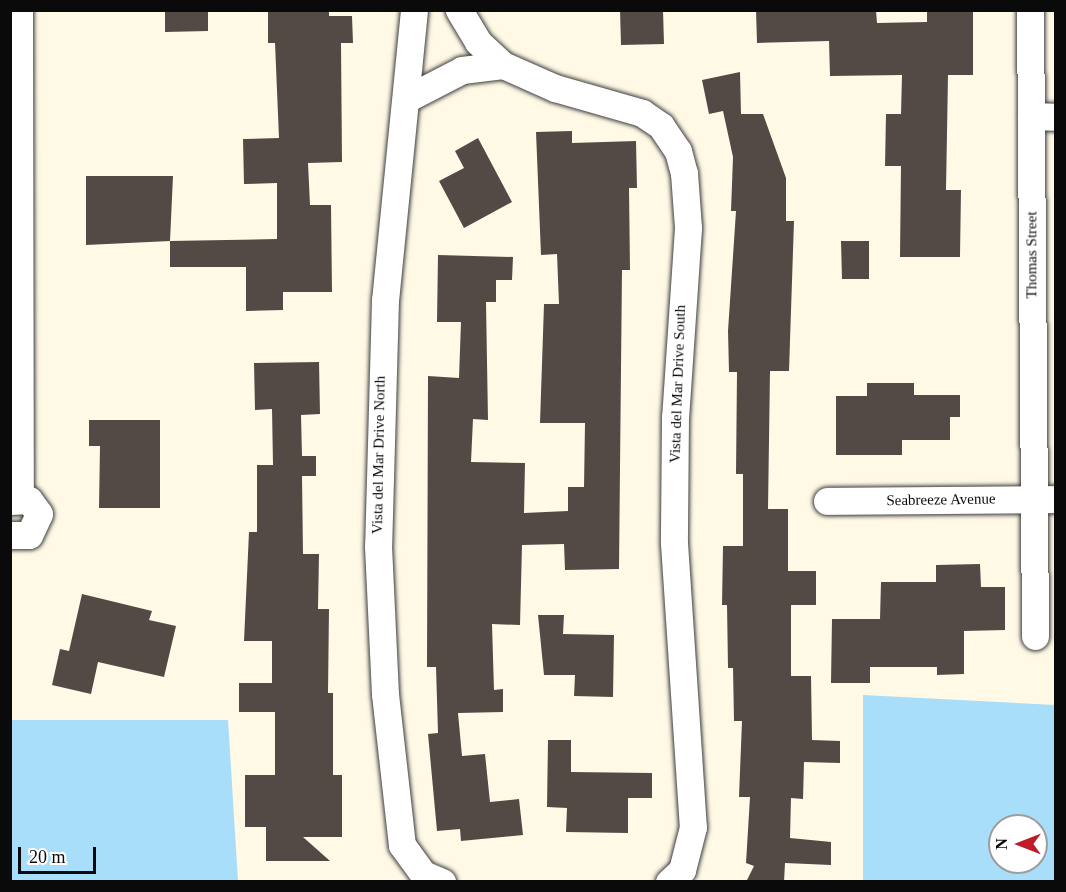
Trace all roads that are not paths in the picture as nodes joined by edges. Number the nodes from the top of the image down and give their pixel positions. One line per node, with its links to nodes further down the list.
1 (19, 10): 9 (street)
2 (414, 10): 6 (street, Vista del Mar Drive North)
3 (459, 10): 5 (street, Vista del Mar Drive South)
4 (1030, 10): 7 (street, Thomas Street)
5 (502, 65): 6 (street); 14 (street, Vista del Mar Drive South)
6 (408, 98): 13 (street, Vista del Mar Drive North)
7 (1043, 116): 8 (street, Thomas Street)
8 (1044, 499): 10 (street, Seabreeze Avenue); 12 (street, Thomas Street)
9 (15, 500): 11 (street)
10 (827, 501)
11 (10, 535)
12 (1035, 636)
13 (442, 882)
14 (669, 882)

